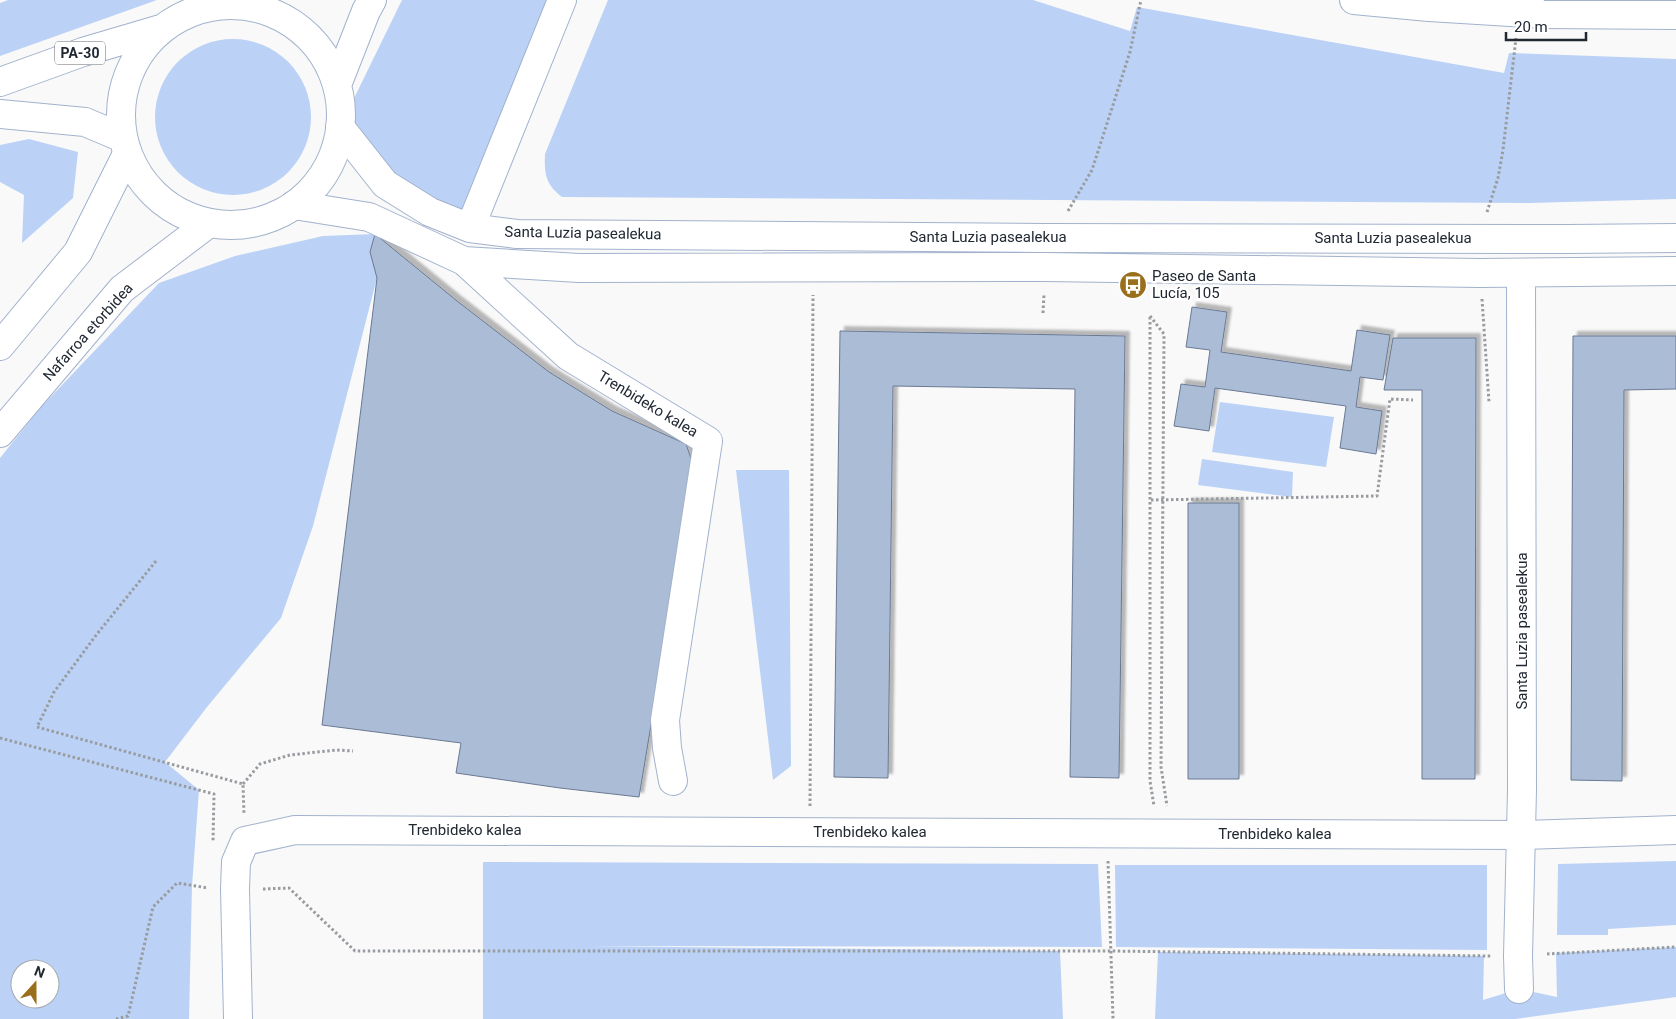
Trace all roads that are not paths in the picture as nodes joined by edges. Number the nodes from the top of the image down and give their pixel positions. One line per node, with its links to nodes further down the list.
1 (372, 0): 10 (main road, PA-30)
2 (562, 0): 16 (main road)
3 (1354, 0): 6 (main road)
4 (212, 3): 5 (main road, PA-30); 8 (main road, PA-30)
5 (255, 4): 10 (main road, PA-30)
6 (1519, 6): 7 (main road)
7 (1676, 15)
8 (162, 28): 9 (main road, PA-30); 13 (main road, PA-30)
9 (0, 82)
10 (337, 85): 12 (main road, PA-30)
11 (0, 114): 13 (main road)
12 (340, 127): 14 (main road, PA-30); 16 (main road, Santa Luzia pasealekua)
13 (125, 146): 15 (main road, PA-30); 21 (main road)
14 (294, 205): 15 (main road, PA-30); 18 (main road, Santa Luzia pasealekua)
15 (209, 223): 22 (main road, Nafarroa etorbidea)
16 (470, 228): 17 (main road, Santa Luzia pasealekua)
17 (1676, 238)
18 (464, 261): 20 (main road, Santa Luzia pasealekua); 23 (main road, Trenbideko kalea)
19 (1676, 271): 20 (main road, Santa Luzia pasealekua)
20 (1521, 273): 25 (main road, Santa Luzia pasealekua)
21 (0, 346)
22 (0, 433)
23 (673, 781)
24 (1676, 830): 25 (main road, Trenbideko kalea)
25 (1522, 835): 26 (main road, Santa Luzia pasealekua); 27 (main road, Trenbideko kalea)
26 (1519, 989)
27 (238, 1019)

